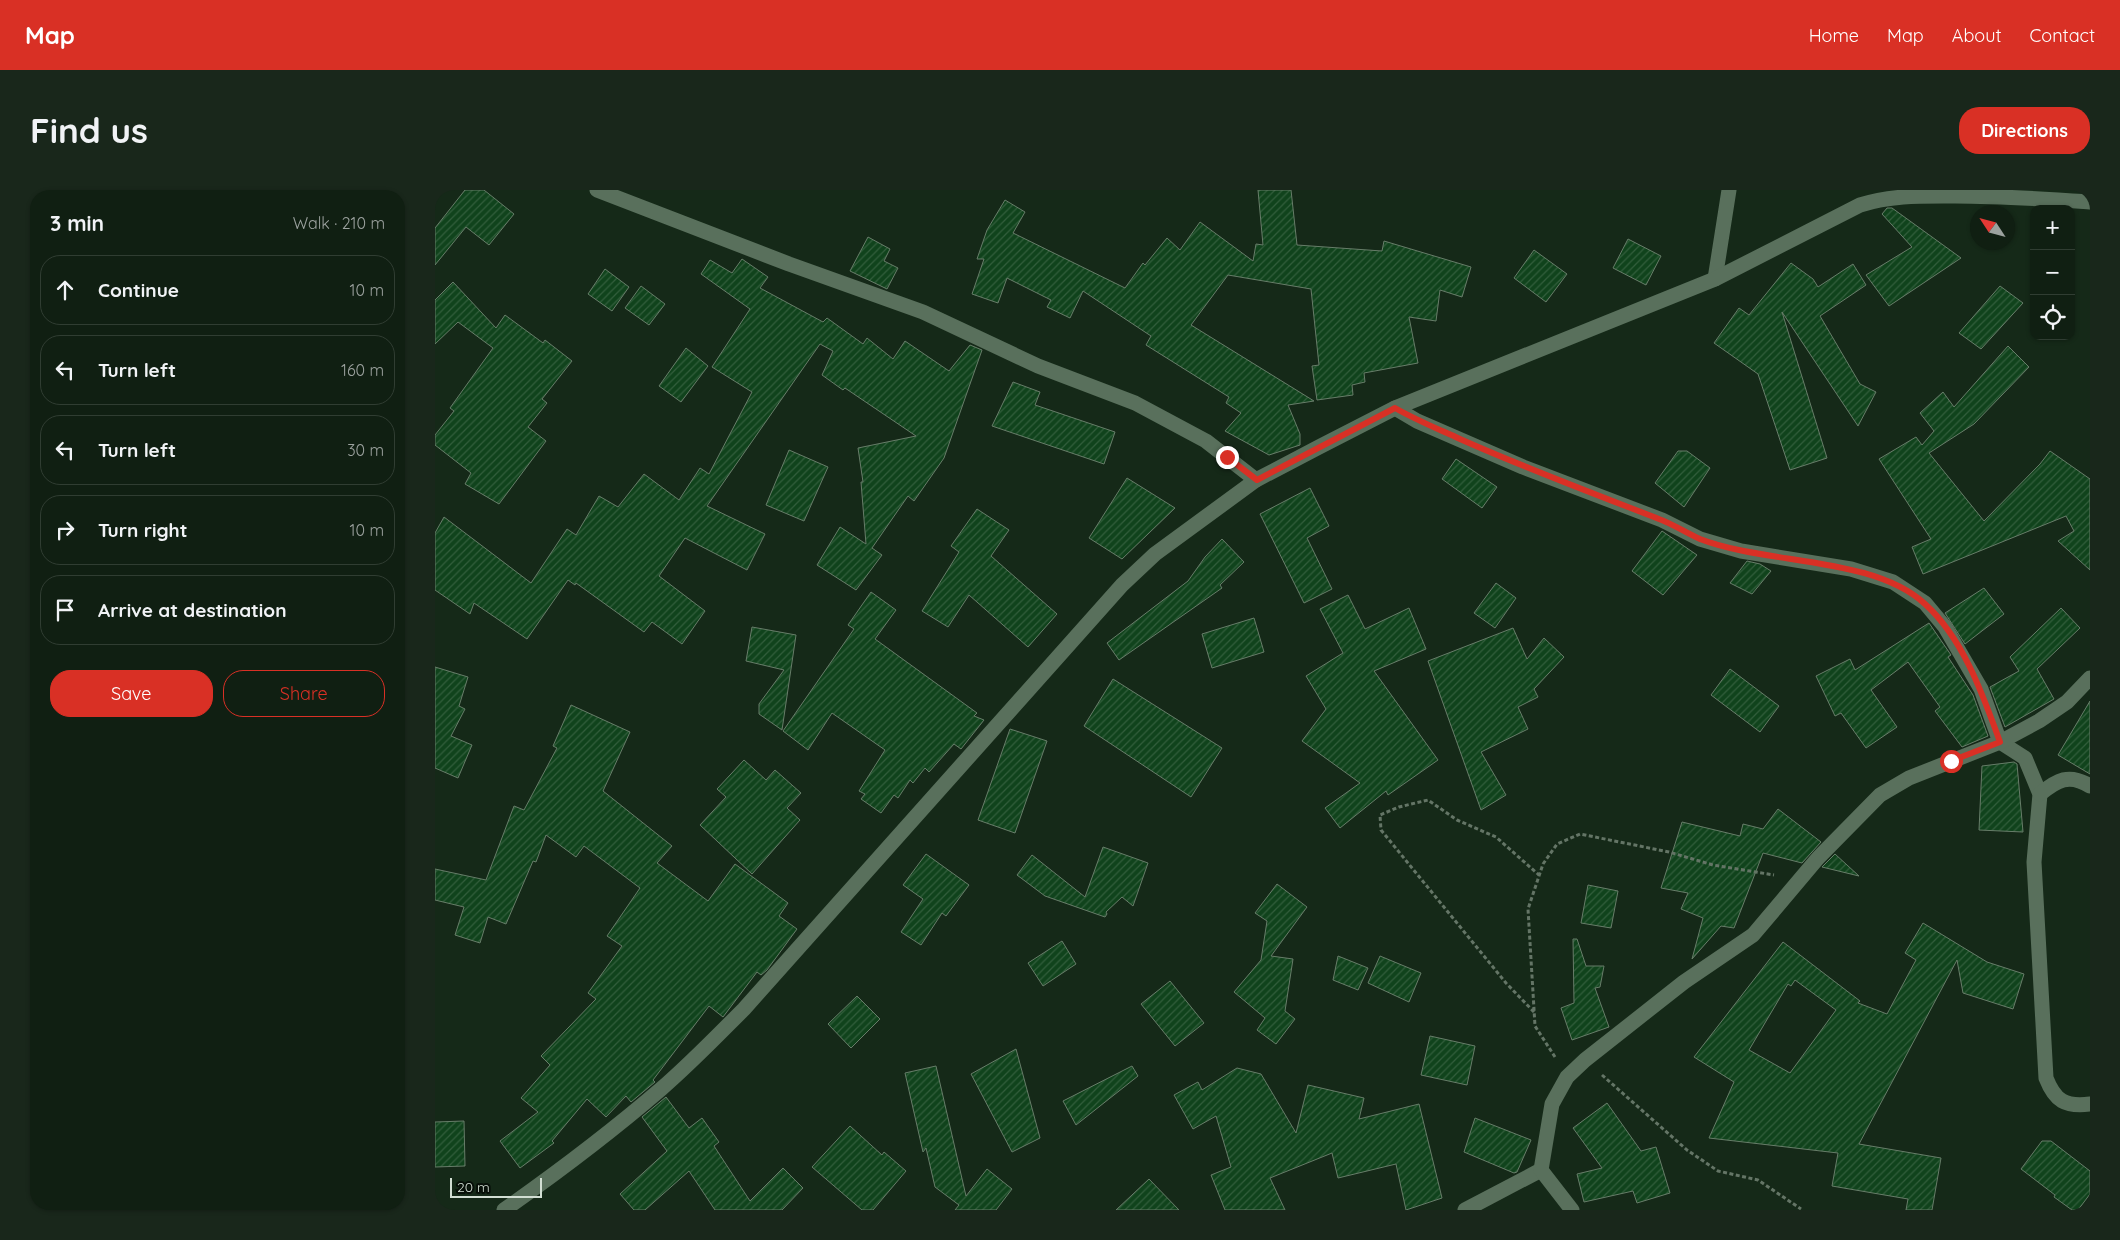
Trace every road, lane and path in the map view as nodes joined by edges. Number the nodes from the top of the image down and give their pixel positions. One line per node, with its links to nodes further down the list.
1 (597, 190): 6 (street)
2 (1729, 190): 4 (street)
3 (2090, 202): 4 (street)
4 (1715, 279): 5 (street)
5 (1395, 408): 6 (street); 8 (street)
6 (1257, 480): 19 (street)
7 (2090, 678): 8 (street)
8 (2000, 742): 10 (street); 12 (street)
9 (2090, 786): 10 (street)
10 (2040, 794): 16 (street)
11 (1539, 875): 12 (path); 13 (path); 13 (path)
12 (1799, 880): 14 (street)
13 (1534, 1012): 15 (path)
14 (1585, 1060): 15 (street); 18 (path)
15 (1567, 1077): 17 (street)
16 (2090, 1104)
17 (1541, 1170): 20 (street); 21 (street)
18 (1801, 1209)
19 (504, 1210)
20 (1465, 1210)
21 (1572, 1210)

